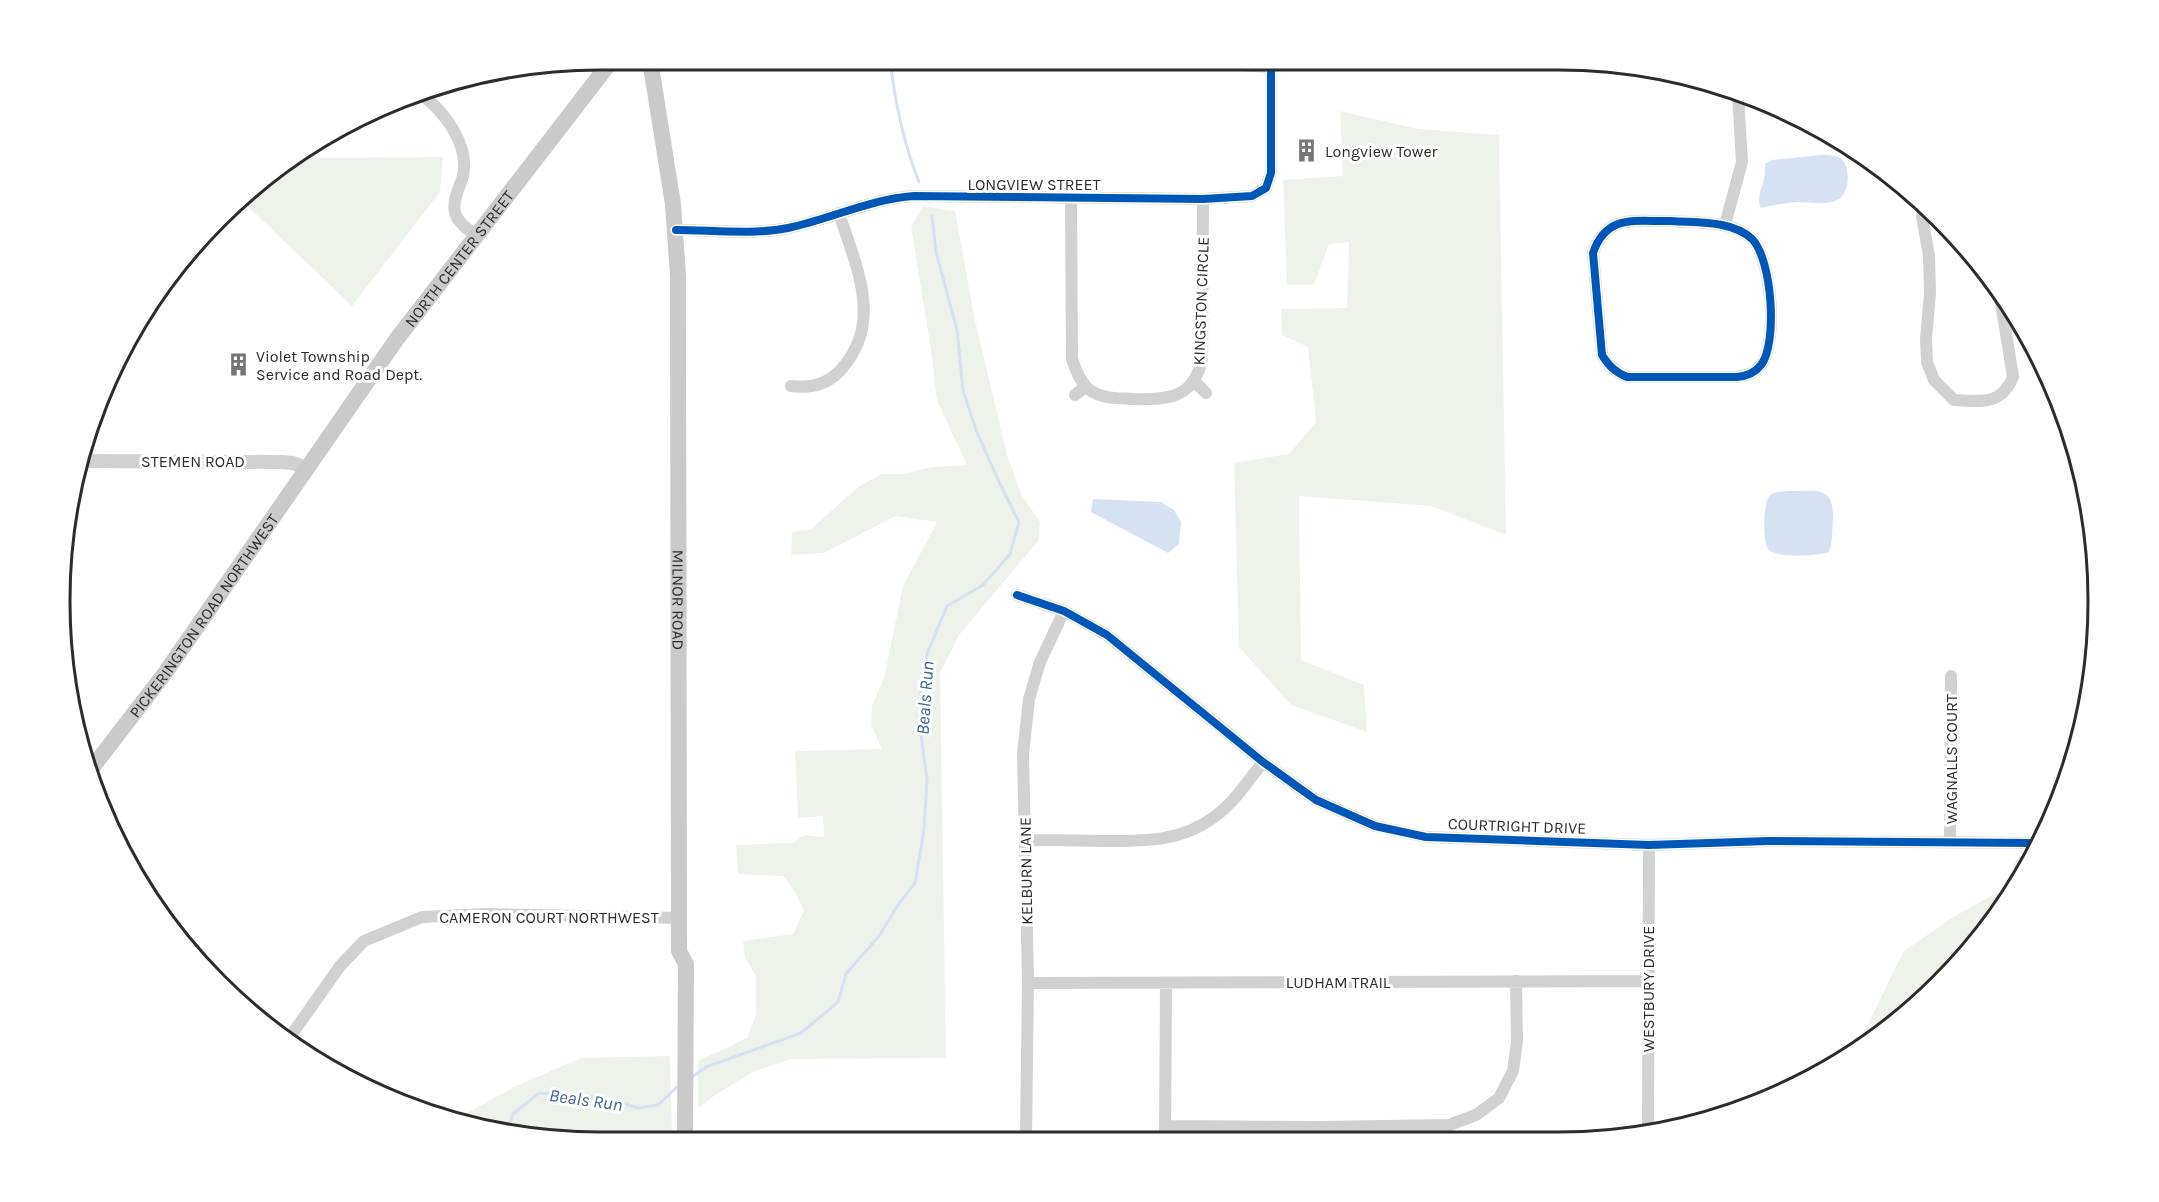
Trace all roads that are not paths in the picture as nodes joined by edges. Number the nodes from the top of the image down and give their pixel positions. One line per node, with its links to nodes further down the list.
1 (604, 70): 12 (main road, NORTH CENTER STREET)
2 (652, 70): 11 (main road, MILNOR ROAD)
3 (1271, 70): 7 (street, LONGVIEW STREET)
4 (429, 99): 12 (street)
5 (1738, 103): 10 (street)
6 (1071, 198): 7 (street, LONGVIEW STREET); 8 (street, LONGVIEW STREET); 16 (street)
7 (1203, 199): 14 (street, KINGSTON CIRCLE)
8 (839, 213): 11 (street, LONGVIEW STREET); 15 (street)
9 (1922, 216): 13 (street)
10 (1725, 225): 10 (street)
11 (676, 230): 30 (main road, MILNOR ROAD)
12 (476, 236): 20 (main road, NORTH CENTER STREET)
13 (2001, 310)
14 (1194, 381): 16 (street, KINGSTON CIRCLE); 17 (street)
15 (792, 386)
16 (1086, 386): 18 (street)
17 (1206, 393)
18 (1075, 395)
19 (90, 461): 20 (street, STEMEN ROAD)
20 (309, 464): 25 (main road, PICKERINGTON ROAD NORTHWEST)
21 (1017, 595): 22 (street, COURTRIGHT DRIVE)
22 (1064, 610): 24 (street, COURTRIGHT DRIVE); 26 (street, KELBURN LANE)
23 (1951, 676): 27 (street, WAGNALLS COURT)
24 (1263, 762): 26 (street); 29 (street, COURTRIGHT DRIVE)
25 (96, 763)
26 (1025, 840): 34 (street, KELBURN LANE)
27 (1950, 842): 28 (street, COURTRIGHT DRIVE); 29 (street, COURTRIGHT DRIVE)
28 (2030, 843)
29 (1649, 845): 32 (street, WESTBURY DRIVE)
30 (680, 918): 35 (street, CAMERON COURT NORTHWEST); 37 (main road, MILNOR ROAD)
31 (1516, 981): 32 (street, LUDHAM TRAIL); 33 (street, LUDHAM TRAIL); 40 (street)
32 (1648, 981): 36 (street, WESTBURY DRIVE)
33 (1166, 982): 34 (street, LUDHAM TRAIL); 39 (street)
34 (1028, 983): 38 (street, KELBURN LANE)
35 (293, 1032)
36 (1648, 1123)
37 (685, 1132)
38 (1026, 1132)
39 (1166, 1132)
40 (1337, 1132)

